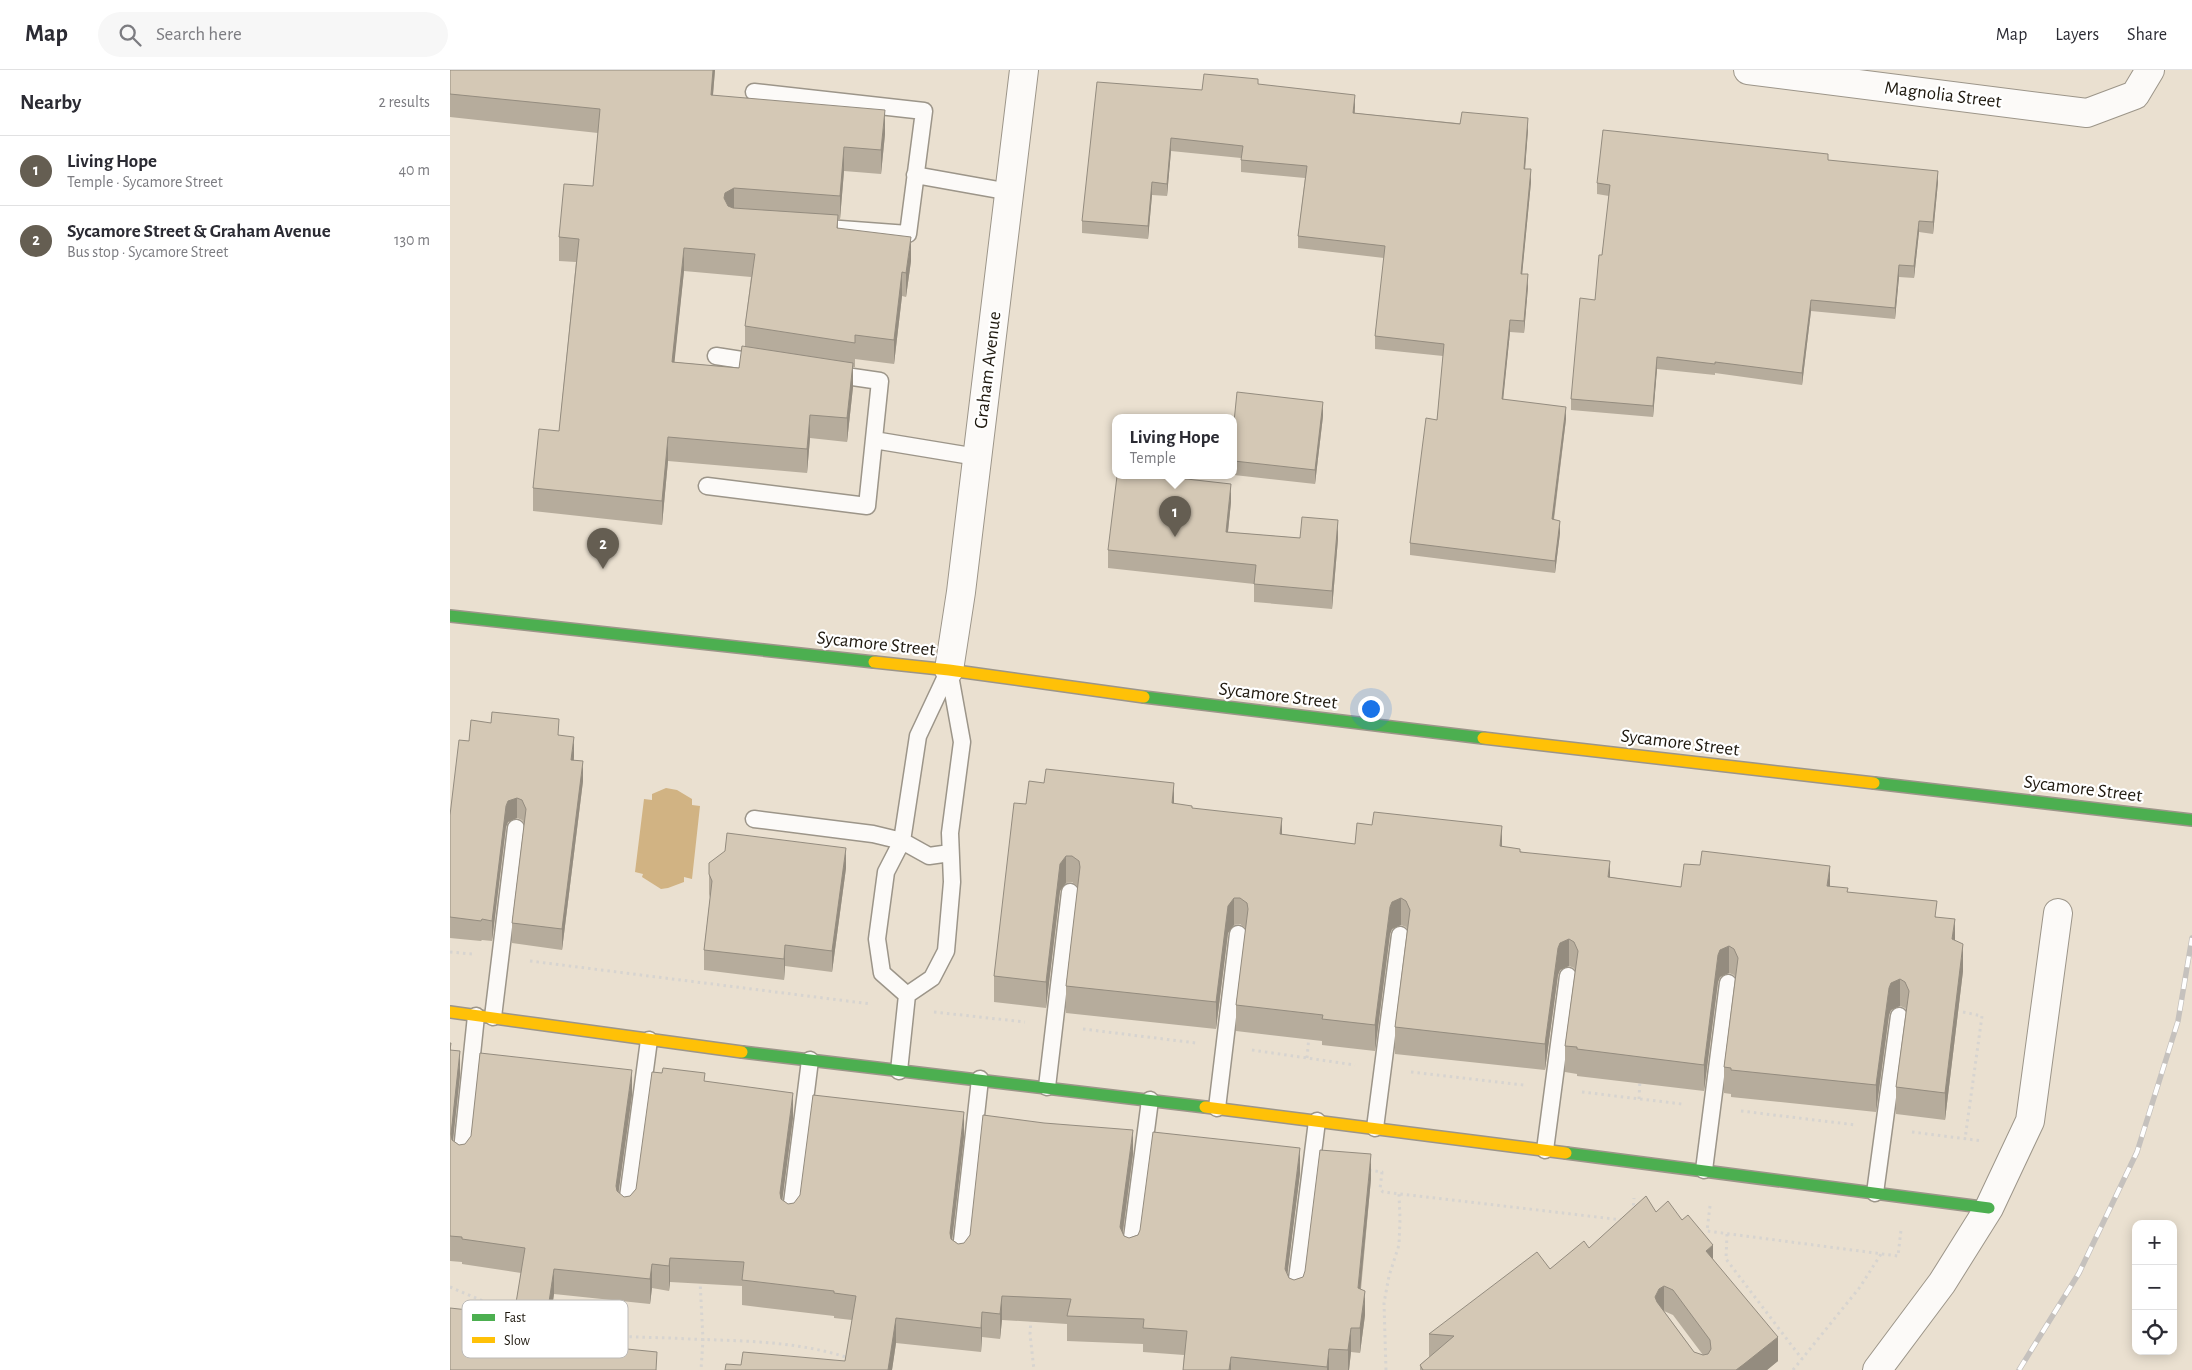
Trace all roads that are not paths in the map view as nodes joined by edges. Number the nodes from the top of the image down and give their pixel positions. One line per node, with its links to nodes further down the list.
1 (1024, 70): 6 (street, Graham Avenue)
2 (1748, 70): 3 (street, Magnolia Street)
3 (2150, 70)
4 (754, 92): 5 (lane)
5 (915, 175): 6 (lane); 7 (lane)
6 (1010, 192): 12 (street, Graham Avenue)
7 (811, 227)
8 (716, 356): 9 (lane)
9 (774, 365)
10 (813, 371): 11 (lane)
11 (874, 440): 12 (lane); 13 (lane)
12 (977, 457): 15 (street, Graham Avenue)
13 (707, 486)
14 (450, 616): 15 (street, Sycamore Street)
15 (949, 670): 17 (street, Sycamore Street); 19 (lane); 20 (lane)
16 (754, 819): 19 (lane)
17 (2192, 820)
18 (516, 828): 30 (lane)
19 (902, 841): 20 (lane); 27 (lane)
20 (950, 854): 27 (lane)
21 (1070, 892): 35 (lane)
22 (2058, 913): 44 (street)
23 (1238, 934): 37 (lane)
24 (1400, 935): 39 (lane)
25 (1568, 976): 40 (lane)
26 (1728, 983): 42 (lane)
27 (907, 995): 33 (lane)
28 (450, 1012): 30 (street)
29 (1899, 1016): 43 (lane)
30 (484, 1017): 31 (street); 41 (lane)
31 (649, 1040): 32 (street); 45 (lane)
32 (810, 1060): 33 (street); 46 (lane)
33 (900, 1071): 34 (street)
34 (980, 1079): 35 (street); 48 (lane)
35 (1047, 1087): 36 (street)
36 (1150, 1100): 37 (street); 47 (lane)
37 (1216, 1108): 38 (street)
38 (1317, 1121): 39 (street); 49 (lane)
39 (1375, 1128): 40 (street)
40 (1545, 1150): 42 (street)
41 (461, 1160)
42 (1704, 1170): 43 (street)
43 (1875, 1193): 44 (street)
44 (1989, 1208): 50 (street)
45 (626, 1212)
46 (790, 1219)
47 (1130, 1253)
48 (960, 1259)
49 (1295, 1295)
50 (1877, 1370)

